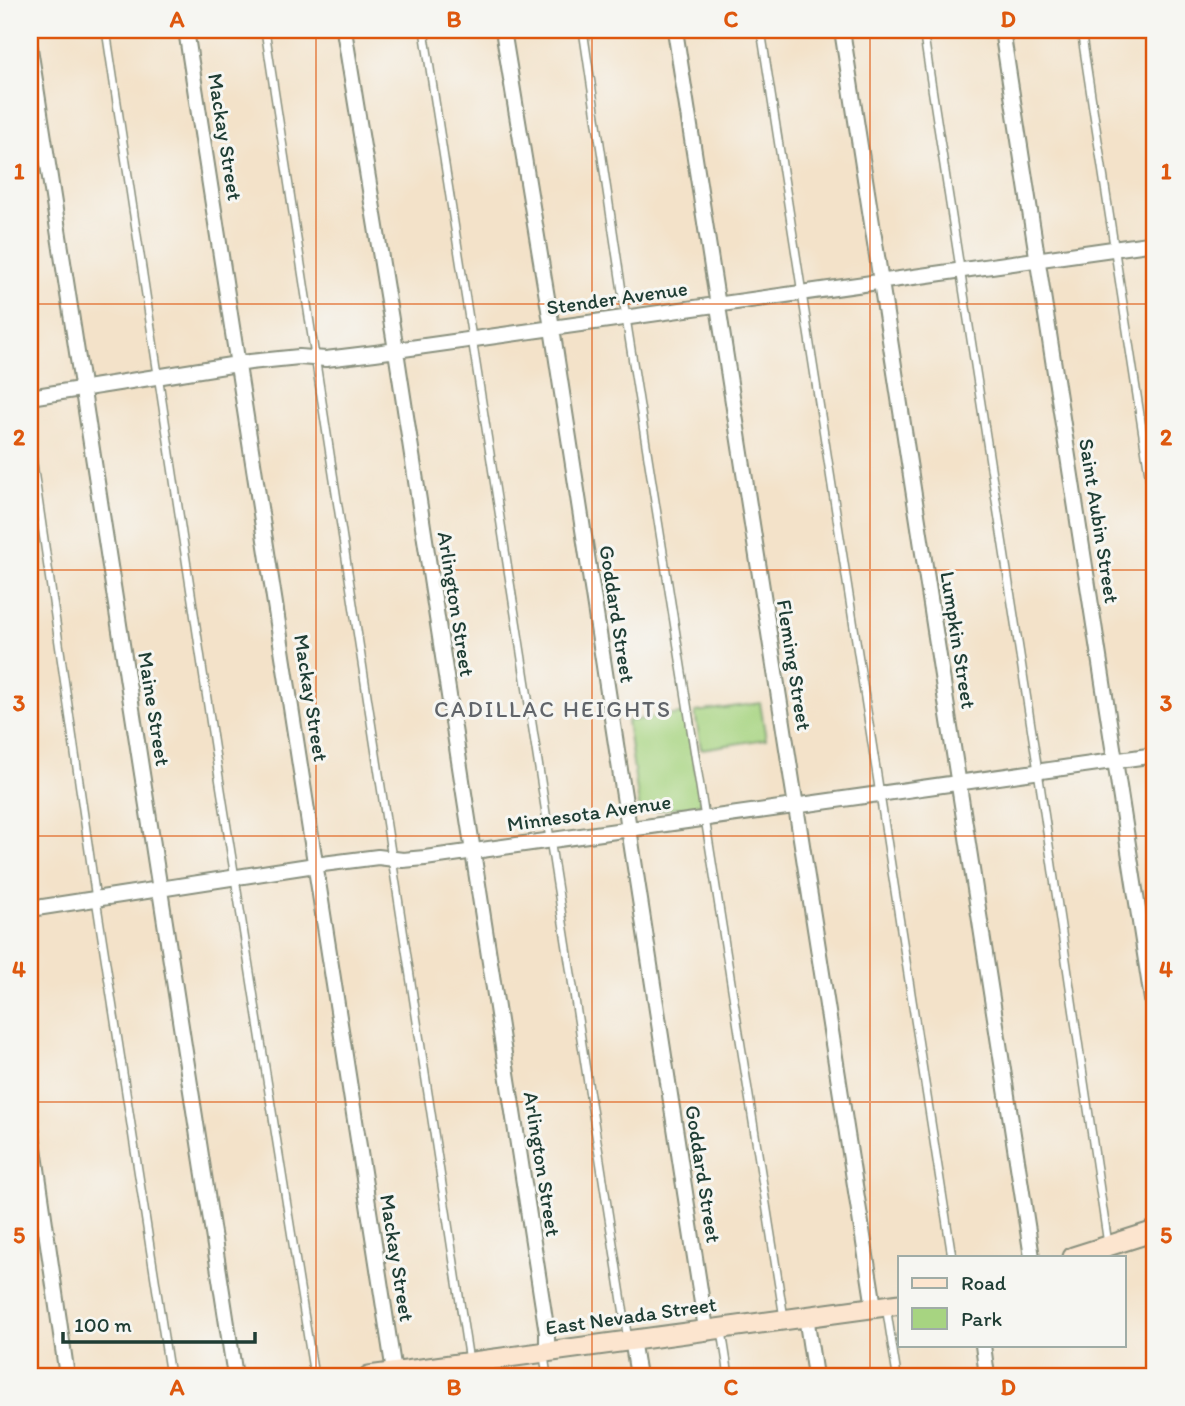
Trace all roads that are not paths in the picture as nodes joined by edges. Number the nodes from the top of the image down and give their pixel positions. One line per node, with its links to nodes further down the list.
1 (106, 30): 28 (lane)
2 (186, 30): 27 (street, Mackay Street)
3 (265, 30): 26 (lane)
4 (344, 30): 25 (street, Arlington Street)
5 (424, 30): 24 (lane)
6 (503, 30): 23 (street, Goddard Street)
7 (583, 30): 22 (lane)
8 (675, 30): 21 (street, Fleming Street)
9 (761, 30): 20 (lane)
10 (842, 30): 19 (street, Lumpkin Street)
11 (923, 30): 18 (lane)
12 (1002, 30): 17 (street, Saint Aubin Street)
13 (1081, 30): 16 (lane)
14 (30, 48): 29 (street, Maine Street)
15 (1150, 244): 16 (street, Stender Avenue)
16 (1116, 249): 17 (street, Stender Avenue); 32 (lane)
17 (1038, 260): 18 (street, Stender Avenue); 34 (street, Saint Aubin Street)
18 (960, 271): 19 (street, Stender Avenue); 35 (lane)
19 (881, 282): 20 (street, Stender Avenue); 36 (street, Lumpkin Street)
20 (801, 294): 21 (street, Stender Avenue); 37 (lane)
21 (717, 305): 22 (street, Stender Avenue); 38 (street, Fleming Street)
22 (625, 318): 23 (street, Stender Avenue); 39 (lane)
23 (552, 328): 24 (street, Stender Avenue); 40 (street, Goddard Street)
24 (473, 339): 25 (street, Stender Avenue); 41 (lane)
25 (396, 350): 26 (street, Stender Avenue); 42 (street, Arlington Street)
26 (317, 359): 27 (street, Stender Avenue); 43 (lane)
27 (239, 364): 28 (street, Stender Avenue); 44 (street, Mackay Street)
28 (159, 376): 29 (street, Stender Avenue); 45 (lane)
29 (84, 388): 30 (street, Stender Avenue); 46 (street, Maine Street)
30 (30, 397)
31 (30, 443): 47 (lane)
32 (1155, 513)
33 (1155, 755): 34 (street, Minnesota Avenue)
34 (1115, 761): 35 (street, Minnesota Avenue); 49 (street, Saint Aubin Street)
35 (1038, 771): 36 (street, Minnesota Avenue); 52 (lane)
36 (959, 782): 37 (street, Minnesota Avenue); 54 (street, Lumpkin Street)
37 (881, 793): 38 (street, Minnesota Avenue); 53 (lane)
38 (794, 805): 39 (street, Minnesota Avenue); 56 (street, Fleming Street)
39 (706, 818): 40 (street, Minnesota Avenue); 58 (lane)
40 (629, 828): 41 (street, Minnesota Avenue); 59 (street, Goddard Street)
41 (549, 840): 42 (street, Minnesota Avenue); 60 (lane)
42 (473, 850): 43 (street, Minnesota Avenue); 62 (street, Arlington Street)
43 (393, 859): 44 (street, Minnesota Avenue); 63 (lane)
44 (315, 866): 45 (street, Minnesota Avenue); 64 (street, Mackay Street)
45 (235, 877): 46 (street, Minnesota Avenue); 68 (lane)
46 (161, 889): 47 (street, Minnesota Avenue); 67 (street, Maine Street)
47 (96, 900): 48 (street, Minnesota Avenue); 66 (lane)
48 (30, 909)
49 (1155, 1019)
50 (30, 1120): 65 (street)
51 (1155, 1231): 52 (street)
52 (1108, 1246): 55 (street)
53 (952, 1256)
54 (1032, 1256)
55 (1076, 1256)
56 (886, 1306): 57 (street, East Nevada Street); 74 (lane)
57 (806, 1316): 58 (street, East Nevada Street); 73 (street)
58 (784, 1319): 59 (street, East Nevada Street)
59 (714, 1328): 60 (street, East Nevada Street); 72 (lane)
60 (630, 1340): 62 (street, East Nevada Street); 71 (street)
61 (983, 1346): 75 (street)
62 (545, 1351): 63 (street, East Nevada Street); 70 (lane)
63 (460, 1367): 64 (street, East Nevada Street)
64 (394, 1372): 69 (street, East Nevada Street)
65 (67, 1376)
66 (170, 1376)
67 (236, 1376)
68 (314, 1376)
69 (369, 1376)
70 (547, 1376)
71 (638, 1376)
72 (729, 1376)
73 (815, 1376)
74 (897, 1376)
75 (987, 1376)

